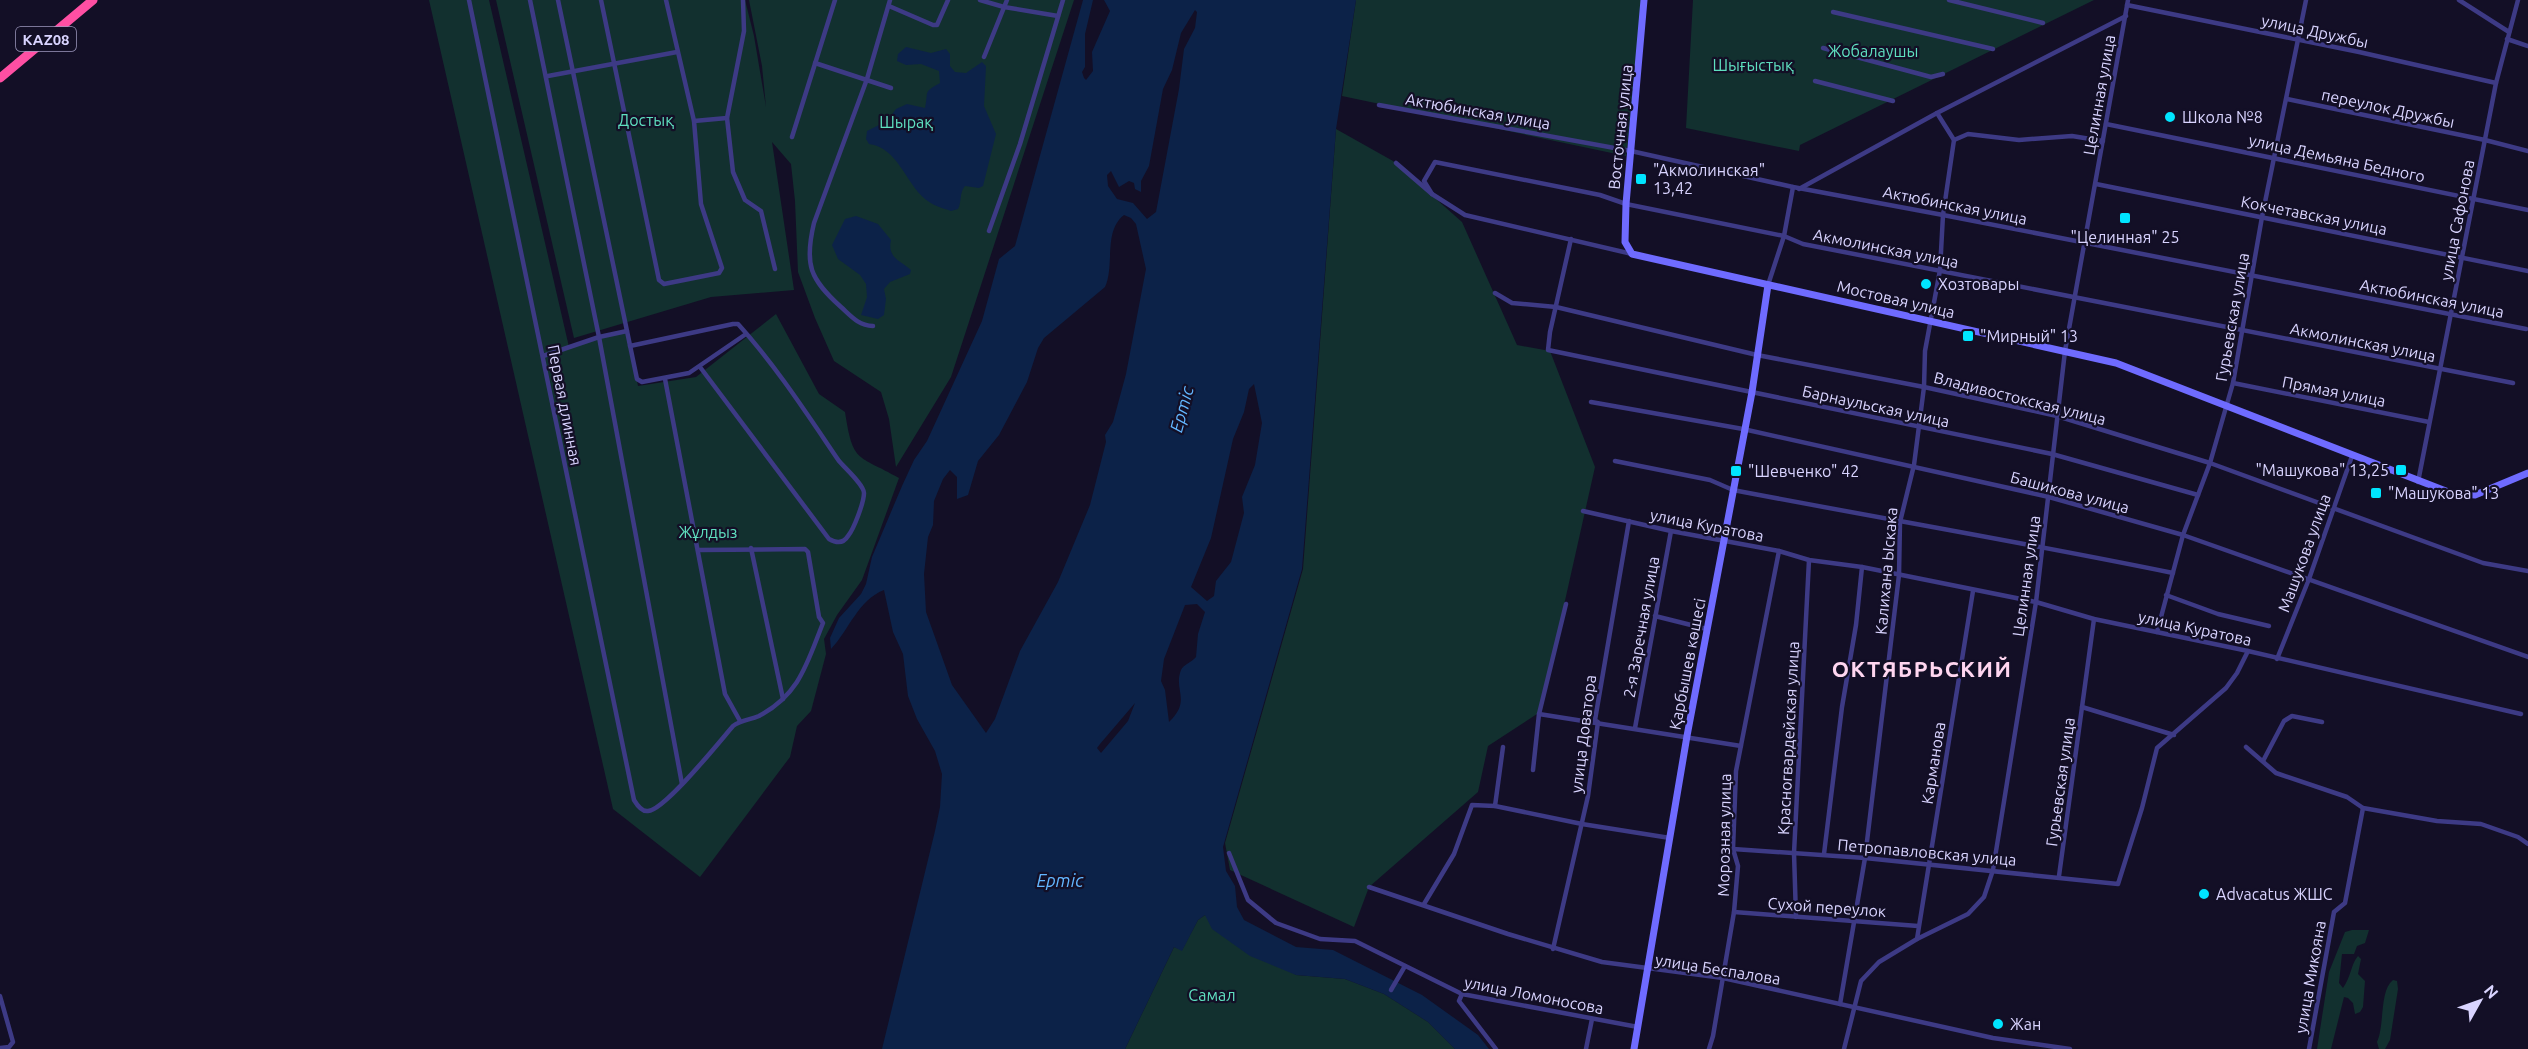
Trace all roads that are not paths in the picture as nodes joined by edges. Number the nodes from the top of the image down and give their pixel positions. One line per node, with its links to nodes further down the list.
1 (93, 0): 38 (highway, KAZ08)
2 (469, 0): 92 (street, Первая длинная)
3 (530, 0): 37 (street)
4 (558, 0): 35 (street)
5 (601, 0): 33 (street)
6 (666, 0): 31 (street)
7 (743, 0): 47 (street)
8 (835, 0): 34 (street)
9 (948, 0): 18 (street)
10 (980, 0): 20 (street)
11 (1007, 0): 20 (street)
12 (1063, 0): 22 (street)
13 (1644, 0): 54 (main road, Восточная улица)
14 (1949, 0): 24 (street)
15 (2306, 0): 26 (street, Гурьевская улица)
16 (2459, 0): 25 (street)
17 (2518, 0): 25 (street, улица Сафонова)
18 (889, 3): 39 (street)
19 (2128, 3): 23 (street, Целинная улица); 26 (street, улица Дружбы)
20 (1005, 7): 22 (street); 32 (street)
21 (1833, 12): 30 (street)
22 (1058, 16): 67 (street)
23 (2126, 16): 46 (street); 49 (street, Целинная улица)
24 (2043, 23)
25 (2509, 32): 27 (street, улица Сафонова)
26 (2299, 39): 41 (street, улица Дружбы); 43 (street, Гурьевская улица)
27 (2507, 39): 28 (street); 41 (street, улица Сафонова)
28 (2528, 46)
29 (1823, 48): 36 (street)
30 (1993, 49)
31 (677, 52): 33 (street); 48 (street)
32 (984, 57)
33 (614, 63): 35 (street); 48 (street)
34 (815, 63): 39 (street); 50 (street)
35 (574, 70): 37 (street); 85 (street)
36 (1943, 74)
37 (548, 76): 88 (street)
38 (0, 78)
39 (867, 79): 42 (street); 83 (street)
40 (1815, 81): 44 (street)
41 (2496, 83): 52 (street, улица Сафонова)
42 (891, 88)
43 (2287, 99): 52 (street, переулок Дружбы); 56 (street, Гурьевская улица)
44 (1893, 101)
45 (1379, 105): 54 (street, Актюбинская улица)
46 (1937, 113): 51 (street); 60 (street)
47 (727, 118): 48 (street); 73 (street)
48 (694, 121)
49 (2106, 124): 53 (street, Целинная улица); 56 (street, улица Демьяна Бедного)
50 (792, 137)
51 (1954, 140): 53 (street); 65 (street, Калихана Ыскака)
52 (2485, 140): 55 (street, переулок Дружбы); 62 (street, улица Сафонова)
53 (2103, 141): 58 (street, Целинная улица)
54 (1631, 151): 59 (street, Актюбинская улица); 63 (main road, Восточная улица)
55 (2528, 151)
56 (2276, 158): 62 (street, улица Демьяна Бедного); 66 (street, Гурьевская улица)
57 (1396, 163): 61 (street, Мостовая улица)
58 (2096, 184): 66 (street, Кокчетавская улица); 70 (street, Целинная улица)
59 (1793, 187): 60 (street, Актюбинская улица); 68 (street)
60 (1799, 189): 65 (street, Актюбинская улица)
61 (1432, 194): 63 (street, Акмолинская улица); 69 (street, Мостовая улица)
62 (2474, 198): 64 (street, улица Демьяна Бедного); 72 (street, улица Сафонова)
63 (1626, 204): 68 (street, Акмолинская улица); 71 (main road, Восточная улица)
64 (2528, 210)
65 (1943, 215): 70 (street, Актюбинская улица); 74 (street, Калихана Ыскака)
66 (2262, 217): 72 (street, Кокчетавская улица); 76 (street, Гурьевская улица)
67 (989, 231)
68 (1784, 236): 74 (street, Акмолинская улица); 77 (street)
69 (1571, 239): 71 (street, Мостовая улица); 80 (street)
70 (2085, 242): 76 (street, Актюбинская улица); 79 (street, Целинная улица)
71 (1632, 254): 77 (main road, Мостовая улица)
72 (2462, 257): 75 (street, Кокчетавская улица); 81 (street, улица Сафонова)
73 (775, 269)
74 (1940, 270): 79 (street, Акмолинская улица); 82 (street, Калихана Ыскака)
75 (2528, 271)
76 (2252, 275): 81 (street, Актюбинская улица); 86 (street, Гурьевская улица)
77 (1768, 285): 82 (main road, Мостовая улица); 91 (main road, Қарбышев көшесі)
78 (1495, 293): 80 (street, Владивостокская улица)
79 (2075, 297): 86 (street, Акмолинская улица); 90 (street, Целинная улица)
80 (1556, 307): 91 (street, Владивостокская улица); 99 (street, Барнаульская улица)
81 (2451, 315): 84 (street, Актюбинская улица); 94 (street, улица Сафонова)
82 (1931, 320): 90 (main road, Мостовая улица); 98 (street, Калихана Ыскака)
83 (873, 326)
84 (2526, 329)
85 (627, 331): 88 (street); 89 (street)
86 (2241, 331): 94 (street, Акмолинская улица); 96 (street, Гурьевская улица)
87 (746, 334): 89 (street); 93 (street); 93 (street)
88 (599, 337): 92 (street); 160 (street)
89 (630, 346): 95 (street)
90 (2065, 351): 101 (main road, Мостовая улица); 102 (street, Целинная улица)
91 (1757, 355): 98 (street, Владивостокская улица); 99 (main road, Қарбышев көшесі)
92 (543, 356): 160 (street, Первая длинная)
93 (700, 367): 95 (street)
94 (2440, 369): 97 (street, Акмолинская улица); 103 (street, улица Сафонова)
95 (665, 379): 125 (street)
96 (2233, 383): 101 (street, Гурьевская улица); 103 (street, Прямая улица)
97 (2513, 383)
98 (1923, 387): 102 (street, Владивостокская улица); 104 (street, Калихана Ыскака)
99 (1752, 392): 104 (street, Барнаульская улица); 105 (main road, Қарбышев көшесі)
100 (1591, 402): 105 (street, Башикова улица)
101 (2227, 407): 107 (main road, Мостовая улица); 109 (street, Гурьевская улица)
102 (2057, 416): 106 (street, Целинная улица); 109 (street, Владивостокская улица)
103 (2429, 422): 112 (street, улица Сафонова)
104 (1918, 426): 106 (street, Барнаульская улица); 110 (street, Калихана Ыскака)
105 (1743, 429): 110 (street, Башикова улица); 113 (main road, Қарбышев көшесі)
106 (2052, 454): 114 (street, Барнаульская улица); 115 (street, Целинная улица)
107 (2352, 456): 112 (main road, Мостовая улица); 116 (street, Машукова улица)
108 (1615, 461): 113 (street)
109 (2210, 463): 114 (street, Гурьевская улица); 116 (street, Владивостокская улица)
110 (1914, 465): 115 (street, Башикова улица); 119 (street, Калихана Ыскака)
111 (2528, 473): 112 (main road, Мостовая улица)
112 (2418, 482)
113 (1733, 490): 119 (street); 122 (main road, Қарбышев көшесі)
114 (2198, 495): 121 (street, Гурьевская улица)
115 (2049, 497): 121 (street, Башикова улица); 123 (street, Целинная улица)
116 (2334, 510): 129 (street, Владивостокская улица); 132 (street, Машукова улица)
117 (1583, 511): 118 (street, улица Куратова)
118 (1629, 521): 120 (street, улица Куратова); 150 (street, улица Доватора)
119 (1900, 522): 123 (street); 131 (street, Калихана Ыскака)
120 (1671, 531): 122 (street, улица Куратова); 137 (street, 2-я Заречная улица)
121 (2183, 535): 130 (street, Гурьевская улица); 132 (street, Башикова улица)
122 (1724, 541): 126 (street, улица Куратова); 140 (main road, Қарбышев көшесі)
123 (2043, 546): 130 (street); 135 (street, Целинная улица)
124 (751, 548): 125 (street); 145 (street); 145 (street)
125 (698, 550): 149 (street)
126 (1779, 551): 127 (street, улица Куратова); 155 (street, Морозная улица)
127 (1809, 560): 128 (street, улица Куратова); 168 (street, Красногвардейская улица)
128 (1862, 567): 131 (street, улица Куратова); 169 (street)
129 (2528, 571)
130 (2173, 573): 134 (street, Гурьевская улица)
131 (1899, 575): 133 (street, улица Куратова); 170 (street, Калихана Ыскака)
132 (2309, 579): 143 (street, Башикова улица); 144 (street, Машукова улица)
133 (1973, 591): 135 (street, улица Куратова); 171 (street, Карманова)
134 (2166, 595): 139 (street); 141 (street, Гурьевская улица)
135 (2036, 602): 138 (street, улица Куратова); 172 (street, Целинная улица)
136 (1566, 604): 147 (street)
137 (1655, 616): 140 (street); 152 (street, 2-я Заречная улица)
138 (2094, 619): 141 (street, улица Куратова); 146 (street, Гурьевская улица)
139 (2269, 627)
140 (1708, 629): 154 (main road, Қарбышев көшесі)
141 (2157, 632): 142 (street, улица Куратова)
142 (2248, 651): 144 (street, улица Куратова); 153 (street)
143 (2528, 657)
144 (2277, 659): 148 (street, улица Куратова)
145 (783, 699): 149 (street)
146 (2082, 707): 153 (street); 173 (street, Гурьевская улица)
147 (1539, 714): 150 (street); 159 (street)
148 (2521, 714)
149 (740, 721): 160 (street)
150 (1598, 722): 152 (street); 163 (street, улица Доватора)
151 (2322, 722): 158 (street)
152 (1635, 728): 154 (street)
153 (2174, 735): 173 (street, Петропавловская улица)
154 (1687, 736): 155 (street); 164 (main road, Қарбышев көшесі)
155 (1741, 746): 166 (street, Морозная улица)
156 (1503, 747): 161 (street)
157 (2246, 747): 158 (street)
158 (2263, 761): 162 (street)
159 (1533, 770)
160 (682, 784)
161 (1495, 806): 163 (street); 175 (street)
162 (2363, 808): 165 (street); 199 (street, улица Микояна)
163 (1582, 824): 164 (street); 181 (street, улица Доватора)
164 (1670, 838): 183 (main road, Қарбышев көшесі)
165 (2528, 844)
166 (1733, 849): 168 (street, Петропавловская улица); 176 (street, Морозная улица)
167 (1229, 853): 182 (street, улица Ломоносова)
168 (1794, 853): 169 (street, Петропавловская улица); 177 (street, Красногвардейская улица)
169 (1824, 854): 170 (street, Петропавловская улица)
170 (1865, 858): 171 (street, Петропавловская улица); 178 (street, Калихана Ыскака)
171 (1929, 864): 172 (street, Петропавловская улица); 179 (street, Карманова)
172 (1993, 870): 173 (street, Петропавловская улица); 180 (street, Целинная улица)
173 (2059, 876)
174 (1369, 887): 175 (street, улица Беспалова)
175 (1424, 904): 181 (street, улица Беспалова)
176 (1734, 912): 177 (street, Сухой переулок); 184 (street, Морозная улица)
177 (1796, 917): 178 (street, Сухой переулок)
178 (1856, 921): 179 (street, Сухой переулок); 188 (street, Калихана Ыскака)
179 (1918, 926): 180 (street, Карманова)
180 (1917, 939): 189 (street, Целинная улица)
181 (1554, 949): 183 (street, улица Беспалова)
182 (1405, 966): 185 (street); 186 (street, улица Ломоносова)
183 (1646, 969): 184 (street, улица Беспалова); 191 (main road, Қарбышев көшесі)
184 (1723, 978): 188 (street, улица Беспалова); 196 (street, Морозная улица)
185 (1391, 990)
186 (1462, 994): 190 (street, улица Ломоносова); 193 (street)
187 (0, 996): 192 (street)
188 (1840, 1004): 189 (street, улица Беспалова)
189 (1855, 1007): 197 (street, Целинная улица); 198 (street, улица Беспалова)
190 (1592, 1019): 191 (street, улица Ломоносова); 194 (street)
191 (1638, 1027): 195 (main road, Қарбышев көшесі)
192 (0, 1048)
193 (1496, 1049)
194 (1586, 1049)
195 (1634, 1049)
196 (1709, 1049)
197 (1844, 1049)
198 (2070, 1049)
199 (2308, 1049)

